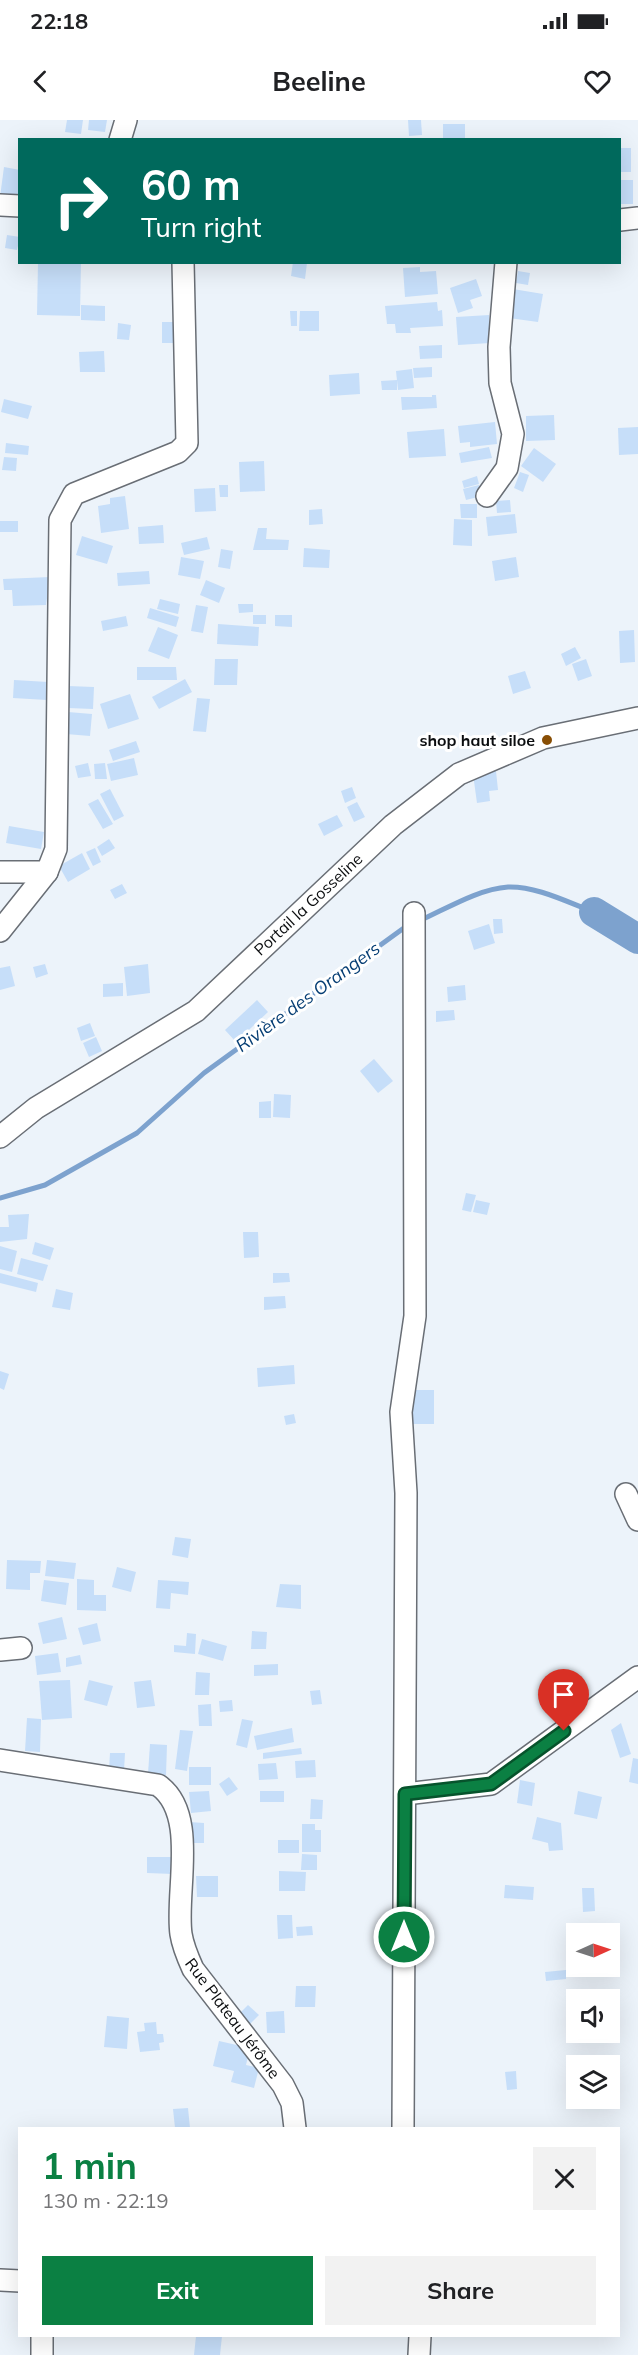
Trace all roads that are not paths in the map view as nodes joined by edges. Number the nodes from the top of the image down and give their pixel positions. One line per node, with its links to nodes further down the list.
1 (126, 120): 2 (street)
2 (121, 138)
3 (0, 205): 4 (street)
4 (18, 206)
5 (638, 218): 6 (street)
6 (621, 219)
7 (183, 264): 12 (street)
8 (506, 264): 9 (street)
9 (487, 496)
10 (638, 718): 15 (street, Portail la Gosseline)
11 (0, 872): 12 (street)
12 (47, 872): 14 (street)
13 (414, 913): 20 (street)
14 (0, 931)
15 (1, 1131)
16 (626, 1494): 17 (street)
17 (638, 1520)
18 (638, 1677): 20 (street)
19 (0, 1760): 21 (street, Rue Plateau Jérôme)
20 (405, 1794): 22 (street)
21 (295, 2127)
22 (403, 2127)
23 (0, 2280): 24 (street)
24 (18, 2281)
25 (42, 2337): 27 (street)
26 (420, 2337): 28 (street)
27 (42, 2355)
28 (419, 2355)

